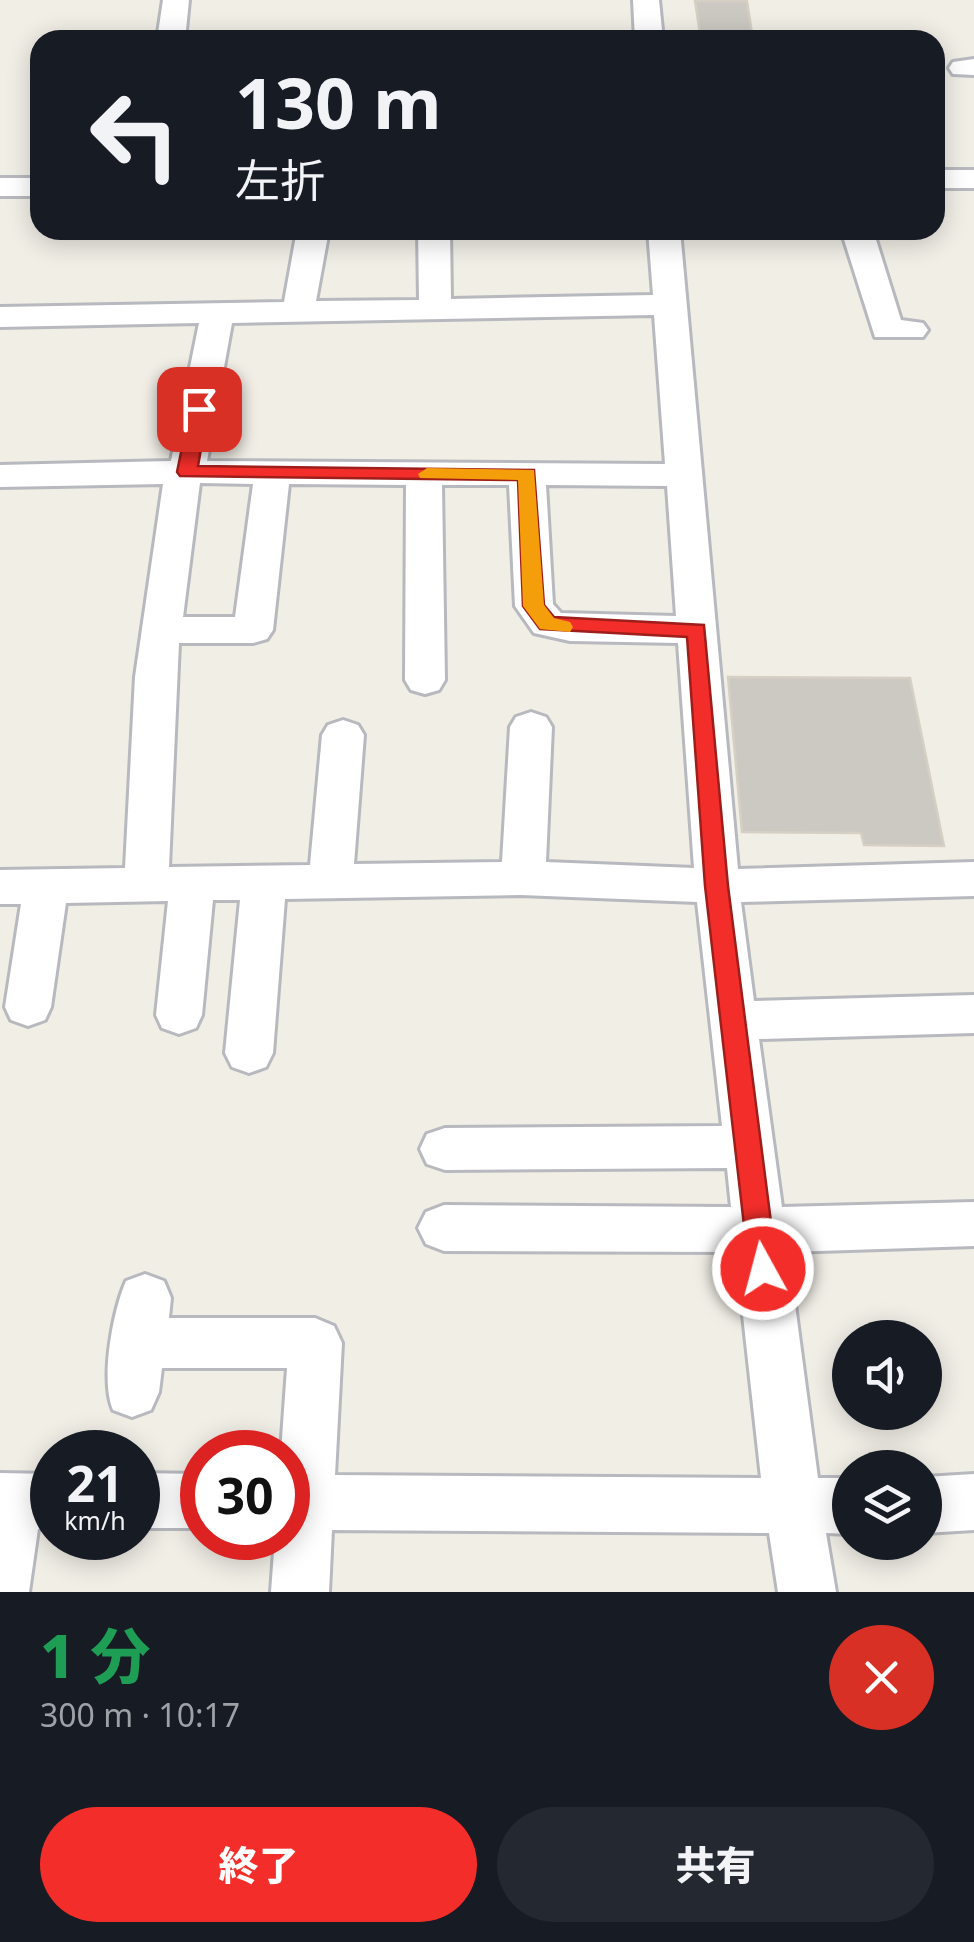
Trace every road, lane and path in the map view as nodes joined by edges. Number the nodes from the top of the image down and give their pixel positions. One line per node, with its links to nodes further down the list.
1 (176, 0): 3 (street)
2 (646, 0): 4 (street)
3 (173, 30)
4 (648, 30)
5 (974, 179): 6 (street)
6 (945, 180)
7 (0, 187): 8 (street)
8 (30, 187)
9 (312, 240): 15 (street)
10 (434, 240): 14 (street)
11 (665, 240): 13 (street)
12 (860, 240): 18 (street)
13 (670, 305): 14 (street); 23 (street)
14 (435, 310): 15 (street)
15 (298, 312): 16 (street)
16 (217, 314): 17 (street); 19 (street)
17 (0, 317)
18 (912, 330)
19 (185, 472): 20 (street); 24 (street); 25 (street)
20 (272, 473): 21 (street); 25 (street)
21 (424, 474): 22 (street); 27 (street)
22 (527, 474): 23 (street); 26 (street)
23 (684, 475): 26 (street)
24 (0, 476)
25 (162, 630): 34 (street)
26 (697, 630): 37 (street)
27 (425, 680)
28 (531, 727): 30 (street)
29 (344, 735): 31 (street)
30 (521, 878): 31 (street); 37 (street)
31 (331, 879): 33 (street)
32 (974, 879): 37 (street)
33 (264, 880): 35 (street); 43 (street)
34 (146, 882): 35 (street); 36 (street)
35 (192, 882): 40 (street)
36 (46, 886): 38 (street); 39 (street)
37 (716, 886): 42 (street)
38 (0, 887)
39 (28, 1007)
40 (179, 1014)
41 (974, 1014): 42 (street)
42 (733, 1021): 44 (street)
43 (248, 1052)
44 (748, 1148): 45 (street); 48 (street)
45 (445, 1149)
46 (974, 1224): 48 (street)
47 (444, 1228): 48 (street)
48 (758, 1230): 55 (street)
49 (138, 1344): 50 (street)
50 (305, 1430)
51 (22, 1501): 58 (street)
52 (310, 1502): 55 (street)
53 (974, 1502): 54 (street)
54 (942, 1504)
55 (793, 1506): 56 (street); 60 (street)
56 (832, 1506)
57 (299, 1560): 59 (street)
58 (0, 1592)
59 (300, 1592)
60 (807, 1592)

